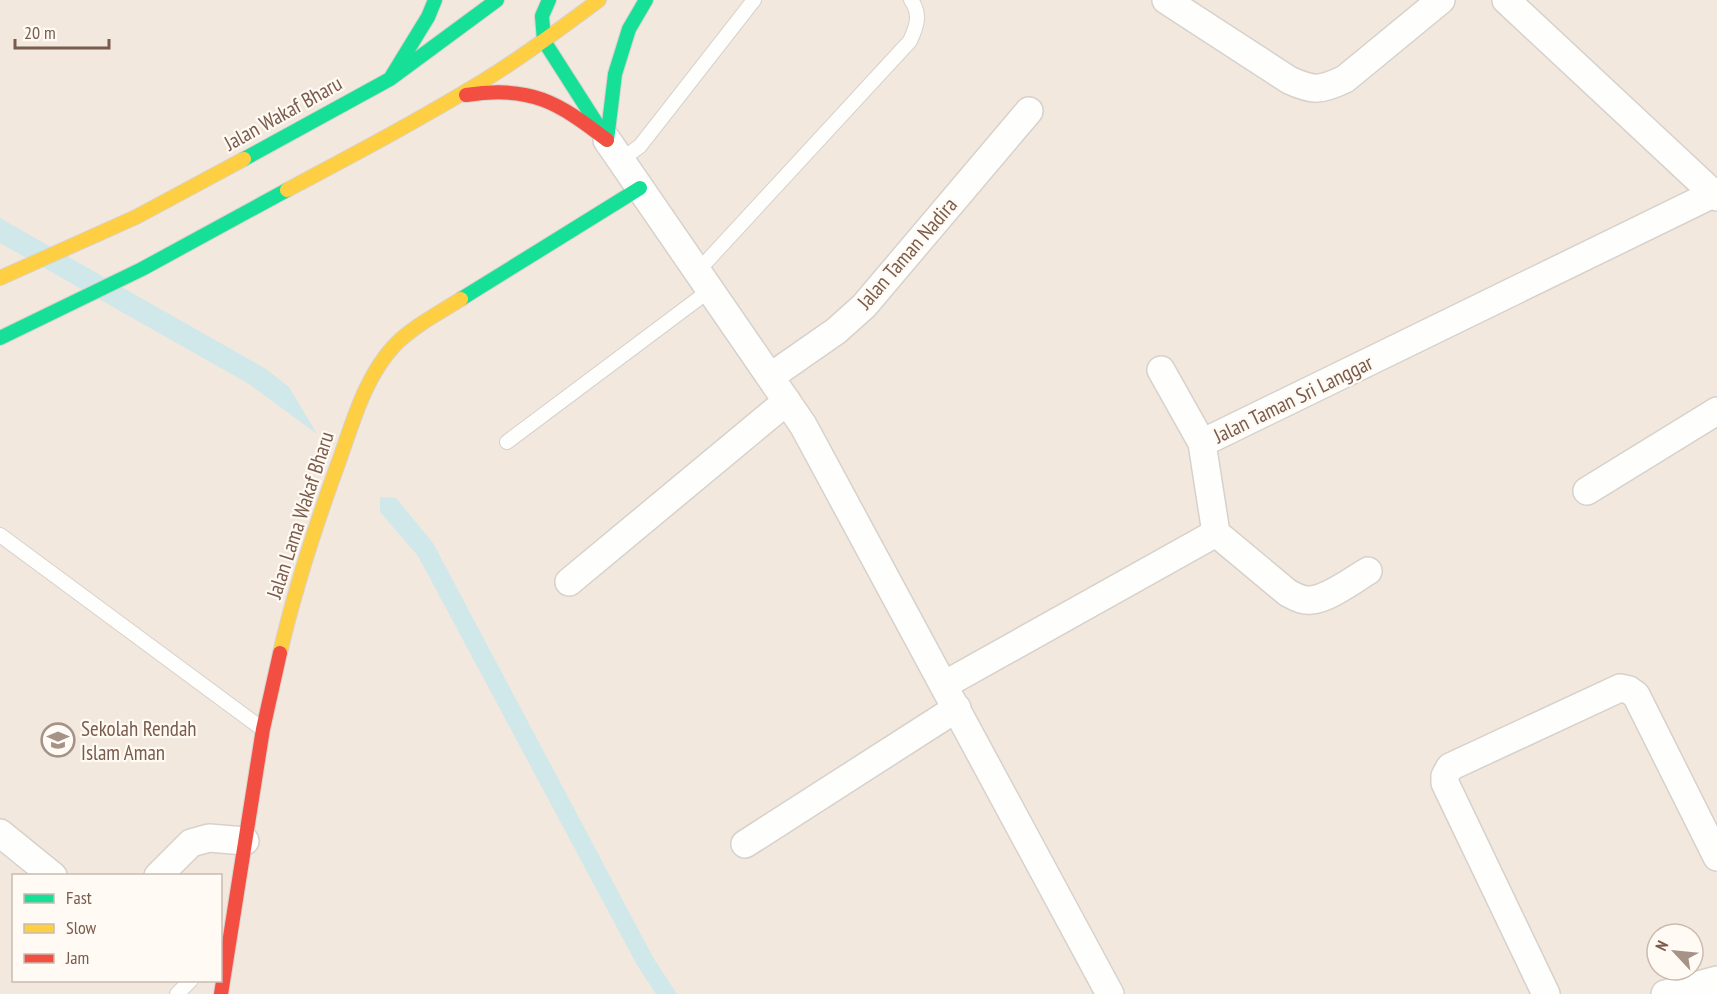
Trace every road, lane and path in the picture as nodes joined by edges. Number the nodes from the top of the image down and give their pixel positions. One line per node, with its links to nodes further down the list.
1 (435, 0): 12 (main road)
2 (497, 0): 12 (main road, Jalan Wakaf Bharu)
3 (549, 0): 11 (main road)
4 (598, 0): 11 (main road)
5 (646, 0): 15 (main road)
6 (754, 0): 15 (lane)
7 (910, 0): 19 (lane)
8 (1166, 0): 9 (street)
9 (1442, 0)
10 (1506, 0): 17 (street)
11 (544, 41): 13 (main road); 15 (main road)
12 (390, 79): 18 (main road, Jalan Wakaf Bharu)
13 (455, 98): 15 (main road); 20 (main road)
14 (1029, 111): 22 (street, Jalan Taman Nadira)
15 (614, 150): 16 (street)
16 (640, 188): 19 (street); 33 (main road, Jalan Lama Wakaf Bharu)
17 (1715, 196): 26 (street, Jalan Taman Sri Langgar)
18 (0, 278)
19 (704, 281): 22 (street); 25 (lane)
20 (0, 338)
21 (1161, 370): 26 (street)
22 (770, 377): 23 (street)
23 (787, 401): 31 (street); 32 (street)
24 (1717, 411): 27 (street)
25 (507, 442)
26 (1202, 444): 28 (street, Jalan Taman Sri Langgar)
27 (1587, 491)
28 (1216, 533): 30 (street); 32 (street)
29 (0, 535): 33 (lane)
30 (1368, 571)
31 (569, 582)
32 (950, 697): 36 (street); 45 (street)
33 (263, 729): 35 (main road, Jalan Lama Wakaf Bharu)
34 (0, 833): 38 (street)
35 (245, 841): 39 (street); 40 (main road, Jalan Lama Wakaf Bharu)
36 (744, 844)
37 (1717, 857): 46 (street)
38 (51, 874)
39 (160, 874)
40 (224, 960): 44 (main road, Jalan Lama Wakaf Bharu)
41 (1717, 980): 47 (street)
42 (190, 982): 43 (lane)
43 (177, 994)
44 (221, 994)
45 (1110, 994)
46 (1546, 994)
47 (1665, 994)

